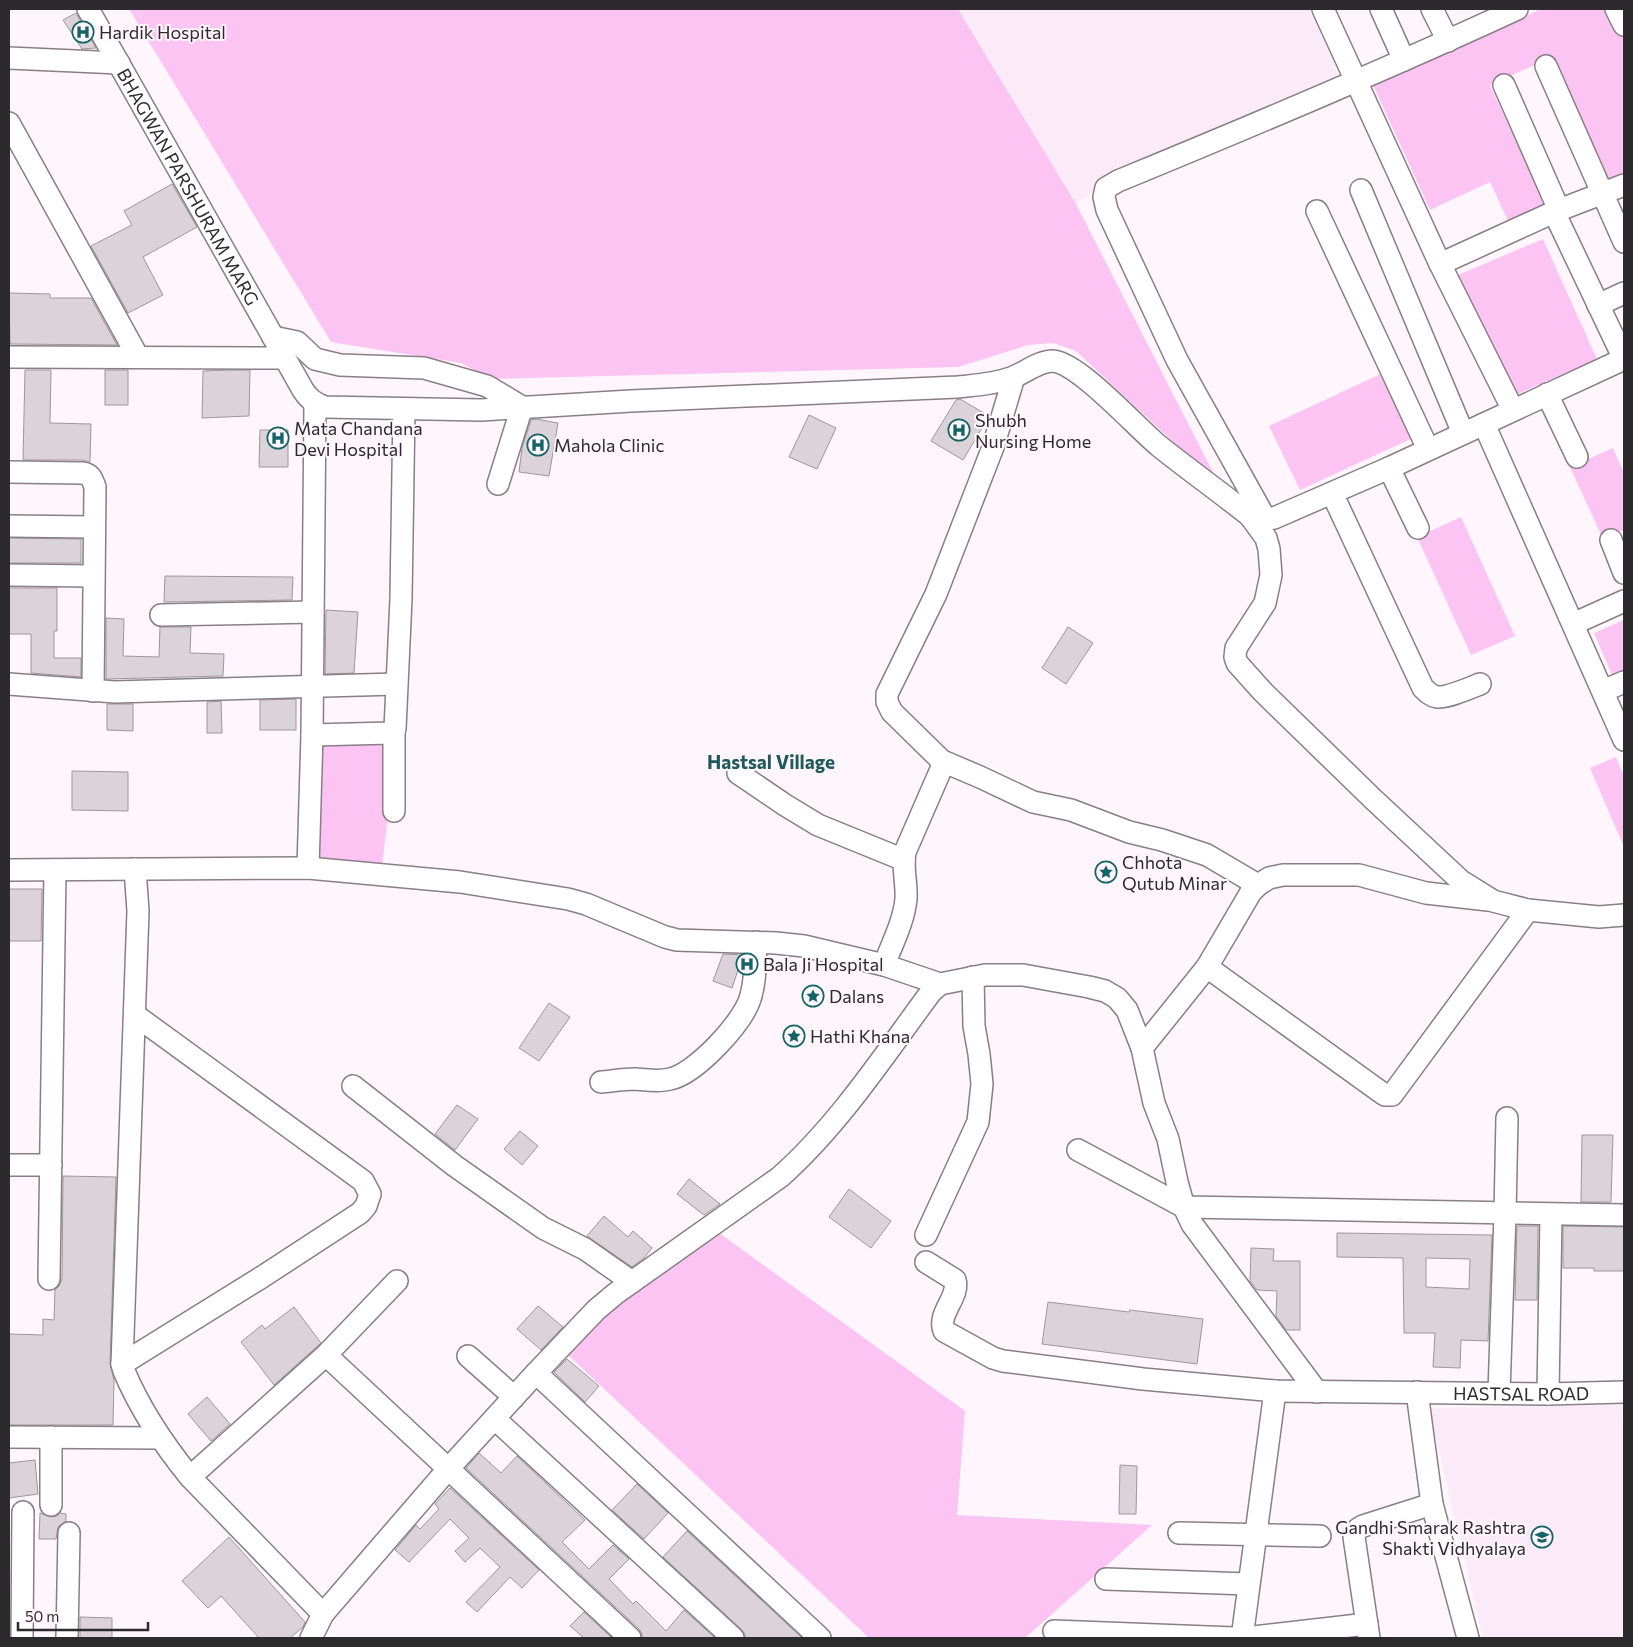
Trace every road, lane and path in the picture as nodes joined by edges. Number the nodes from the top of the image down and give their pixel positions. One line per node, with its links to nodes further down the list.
1 (88, 9): 12 (street, BHAGWAN PARSHURAM MARG)
2 (1323, 9): 14 (street)
3 (1381, 9): 11 (street)
4 (1432, 9): 9 (street)
5 (1516, 9): 7 (street)
6 (1616, 9): 8 (street)
7 (1482, 16): 9 (street)
8 (1624, 25)
9 (1448, 41): 11 (street)
10 (9, 58): 12 (street)
11 (1404, 60): 14 (street)
12 (119, 63): 26 (street, BHAGWAN PARSHURAM MARG)
13 (1546, 66): 19 (street)
14 (1355, 81): 23 (street); 45 (street)
15 (1504, 85): 21 (street)
16 (9, 123): 28 (street)
17 (1624, 185): 19 (street)
18 (1361, 190): 38 (street)
19 (1602, 193): 21 (street); 22 (street)
20 (1317, 211): 39 (street)
21 (1556, 211): 23 (street); 25 (street)
22 (1624, 242)
23 (1440, 264): 36 (street)
24 (1624, 293): 25 (street)
25 (1598, 305): 30 (street)
26 (273, 337): 29 (street, BHAGWAN PARSHURAM MARG); 34 (street)
27 (9, 357): 28 (street)
28 (138, 357): 29 (street)
29 (284, 358): 33 (street, BHAGWAN PARSHURAM MARG)
30 (1624, 359): 32 (street)
31 (1014, 377): 34 (street); 45 (street); 67 (street)
32 (1547, 394): 36 (street); 40 (street)
33 (315, 404): 35 (street); 54 (street)
34 (522, 407): 35 (street); 43 (street)
35 (404, 409): 59 (street)
36 (1513, 410): 37 (street)
37 (1484, 424): 38 (street); 56 (street)
38 (1463, 433): 39 (street)
39 (1428, 449): 41 (street)
40 (1577, 457)
41 (1389, 468): 44 (street); 48 (street)
42 (9, 472): 47 (street)
43 (498, 484)
44 (1332, 493): 45 (street); 60 (street)
45 (1258, 518): 76 (street)
46 (9, 526): 47 (street)
47 (94, 526): 52 (street)
48 (1418, 528)
49 (1610, 540): 50 (street)
50 (1624, 573)
51 (9, 574): 52 (street)
52 (93, 576): 62 (street)
53 (1624, 601): 56 (street)
54 (313, 612): 55 (street); 61 (street)
55 (161, 615)
56 (1573, 624): 63 (street)
57 (1624, 682): 63 (street)
58 (9, 684): 62 (street)
59 (396, 684): 61 (street); 64 (street)
60 (1480, 684)
61 (312, 686): 62 (street); 65 (street)
62 (93, 691)
63 (1603, 692): 66 (street)
64 (394, 731): 65 (street); 69 (street)
65 (312, 735): 71 (street)
66 (1624, 740)
67 (940, 760): 70 (street); 75 (street)
68 (738, 773): 70 (street)
69 (394, 811)
70 (904, 860): 80 (street)
71 (308, 868): 72 (street); 79 (street)
72 (135, 869): 74 (street); 84 (street)
73 (9, 870): 74 (street)
74 (55, 870): 91 (street)
75 (1258, 884): 76 (street); 81 (street)
76 (1493, 901): 77 (street)
77 (1528, 910): 78 (street); 81 (street)
78 (1624, 915)
79 (756, 942): 80 (street); 86 (street)
80 (884, 965): 83 (street)
81 (1207, 967): 85 (street)
82 (973, 977): 83 (street); 85 (street); 96 (street)
83 (940, 984): 100 (street)
84 (136, 1015): 103 (street); 103 (street)
85 (1142, 1048): 92 (street)
86 (601, 1082)
87 (353, 1086): 100 (street)
88 (1507, 1118): 93 (street)
89 (1078, 1150): 92 (street)
90 (9, 1165): 91 (street)
91 (51, 1165): 98 (street)
92 (1184, 1207): 93 (street); 106 (street)
93 (1505, 1214): 94 (street); 109 (street)
94 (1551, 1214): 95 (street); 110 (street)
95 (1624, 1215)
96 (926, 1235)
97 (926, 1262): 105 (street, HASTSAL ROAD)
98 (49, 1279)
99 (397, 1281): 101 (street)
100 (632, 1282): 104 (street)
101 (326, 1355): 116 (street); 117 (street)
102 (468, 1356): 111 (street)
103 (122, 1364): 115 (street)
104 (536, 1373): 111 (street); 135 (street)
105 (1275, 1391): 106 (street, HASTSAL ROAD); 123 (street)
106 (1317, 1392): 107 (street, HASTSAL ROAD)
107 (1417, 1392): 109 (street, HASTSAL ROAD); 118 (street)
108 (1624, 1392): 110 (street, HASTSAL ROAD)
109 (1499, 1393): 110 (street, HASTSAL ROAD)
110 (1548, 1394)
111 (514, 1397): 112 (street)
112 (495, 1419): 116 (street); 134 (street)
113 (9, 1437): 114 (street)
114 (51, 1437): 115 (street); 119 (street)
115 (160, 1438): 117 (street)
116 (449, 1468): 127 (street); 133 (street)
117 (190, 1477): 127 (street)
118 (1432, 1504): 129 (street); 138 (street)
119 (51, 1506)
120 (23, 1512): 130 (street)
121 (70, 1533): 131 (street)
122 (1179, 1533): 123 (street)
123 (1256, 1535): 124 (street); 126 (street)
124 (1320, 1536)
125 (1106, 1580): 126 (street)
126 (1248, 1584): 137 (street)
127 (323, 1614): 132 (street)
128 (1054, 1630): 136 (street)
129 (1368, 1631): 137 (street)
130 (22, 1638)
131 (67, 1638)
132 (311, 1638)
133 (630, 1638)
134 (733, 1638)
135 (820, 1638)
136 (1234, 1638)
137 (1243, 1638)
138 (1468, 1638)

